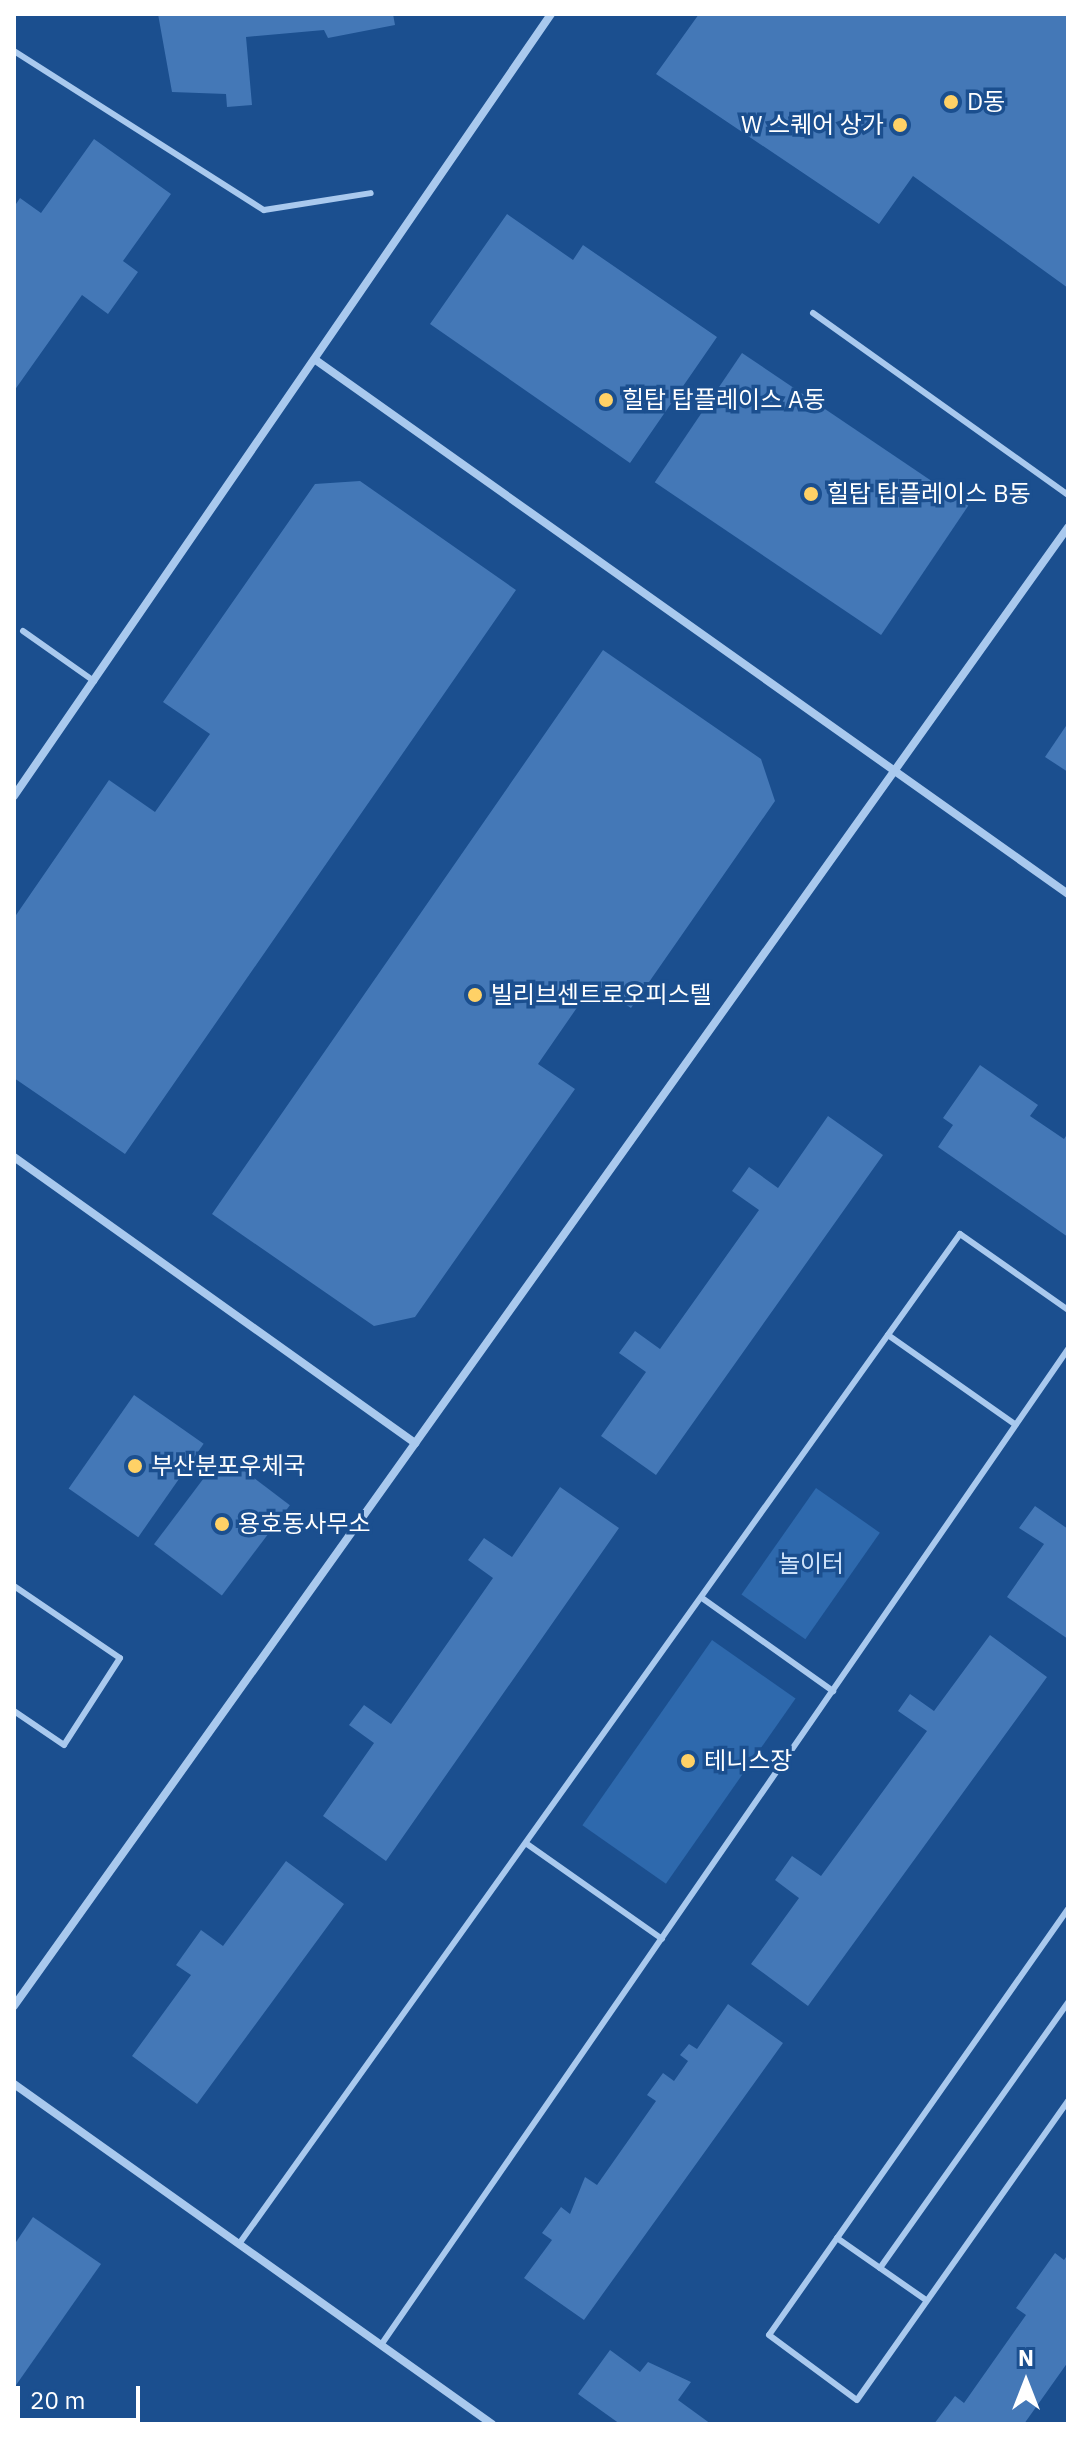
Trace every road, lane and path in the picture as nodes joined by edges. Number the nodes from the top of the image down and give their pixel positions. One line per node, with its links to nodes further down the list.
1 (551, 14): 5 (street)
2 (14, 51): 3 (lane)
3 (371, 193)
4 (813, 313): 6 (lane)
5 (317, 361): 9 (street); 10 (street)
6 (1068, 495)
7 (1068, 527): 10 (street)
8 (23, 631): 9 (lane)
9 (94, 681): 11 (street)
10 (894, 770): 12 (street); 18 (street)
11 (14, 796)
12 (1068, 894)
13 (14, 1157): 18 (street)
14 (1068, 1310): 15 (lane)
15 (888, 1335): 17 (lane); 20 (lane)
16 (1068, 1349): 17 (lane)
17 (1016, 1425): 21 (lane)
18 (415, 1443): 27 (street)
19 (14, 1586): 22 (lane)
20 (702, 1598): 21 (lane); 23 (lane)
21 (833, 1691): 25 (lane)
22 (14, 1711)
23 (527, 1844): 25 (lane); 31 (lane)
24 (1068, 1909): 30 (lane)
25 (662, 1939): 34 (lane)
26 (1068, 2002): 32 (lane)
27 (14, 2006)
28 (14, 2084): 31 (street)
29 (1068, 2101): 33 (lane)
30 (837, 2238): 32 (lane); 33 (lane)
31 (239, 2244): 34 (street)
32 (880, 2268): 33 (lane)
33 (926, 2300)
34 (381, 2345): 35 (street)
35 (492, 2424)

